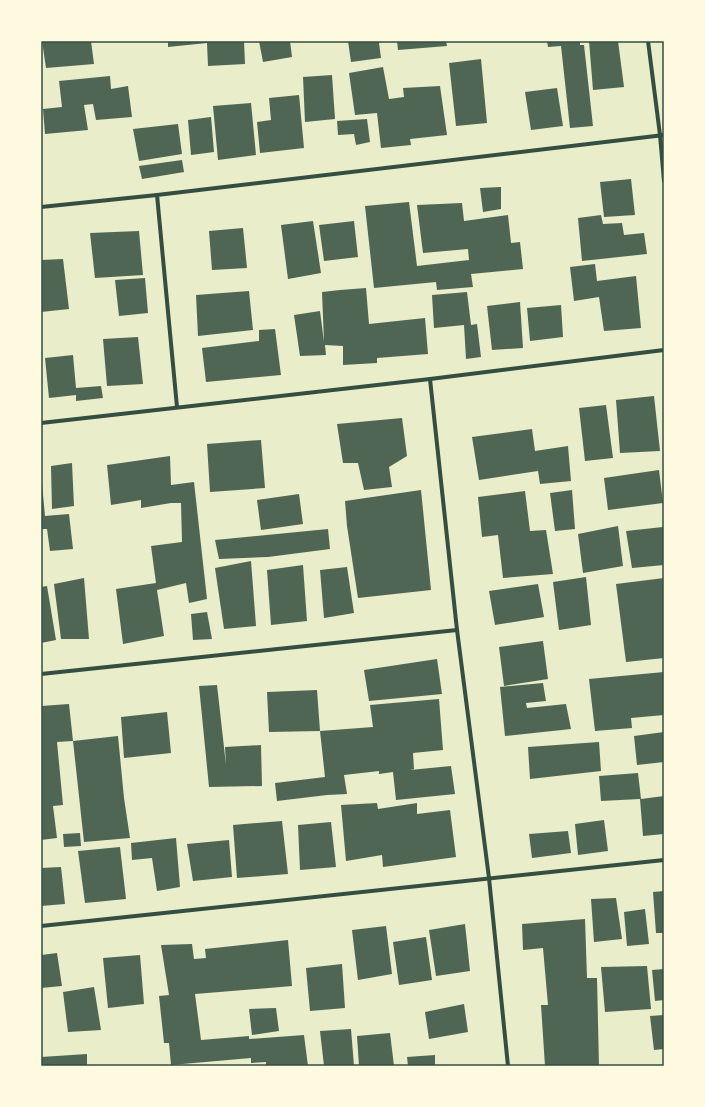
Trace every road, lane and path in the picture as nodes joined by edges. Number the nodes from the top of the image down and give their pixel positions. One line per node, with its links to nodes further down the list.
1 (648, 41): 2 (street)
2 (662, 135): 3 (street); 4 (street)
3 (664, 181)
4 (157, 195): 5 (street); 8 (street)
5 (41, 207)
6 (664, 350): 7 (street)
7 (430, 378): 8 (street); 10 (street)
8 (177, 407): 9 (street)
9 (41, 423)
10 (457, 630): 11 (street); 13 (street)
11 (41, 674)
12 (664, 860): 13 (street)
13 (489, 878): 14 (street); 15 (street)
14 (41, 926)
15 (508, 1066)

